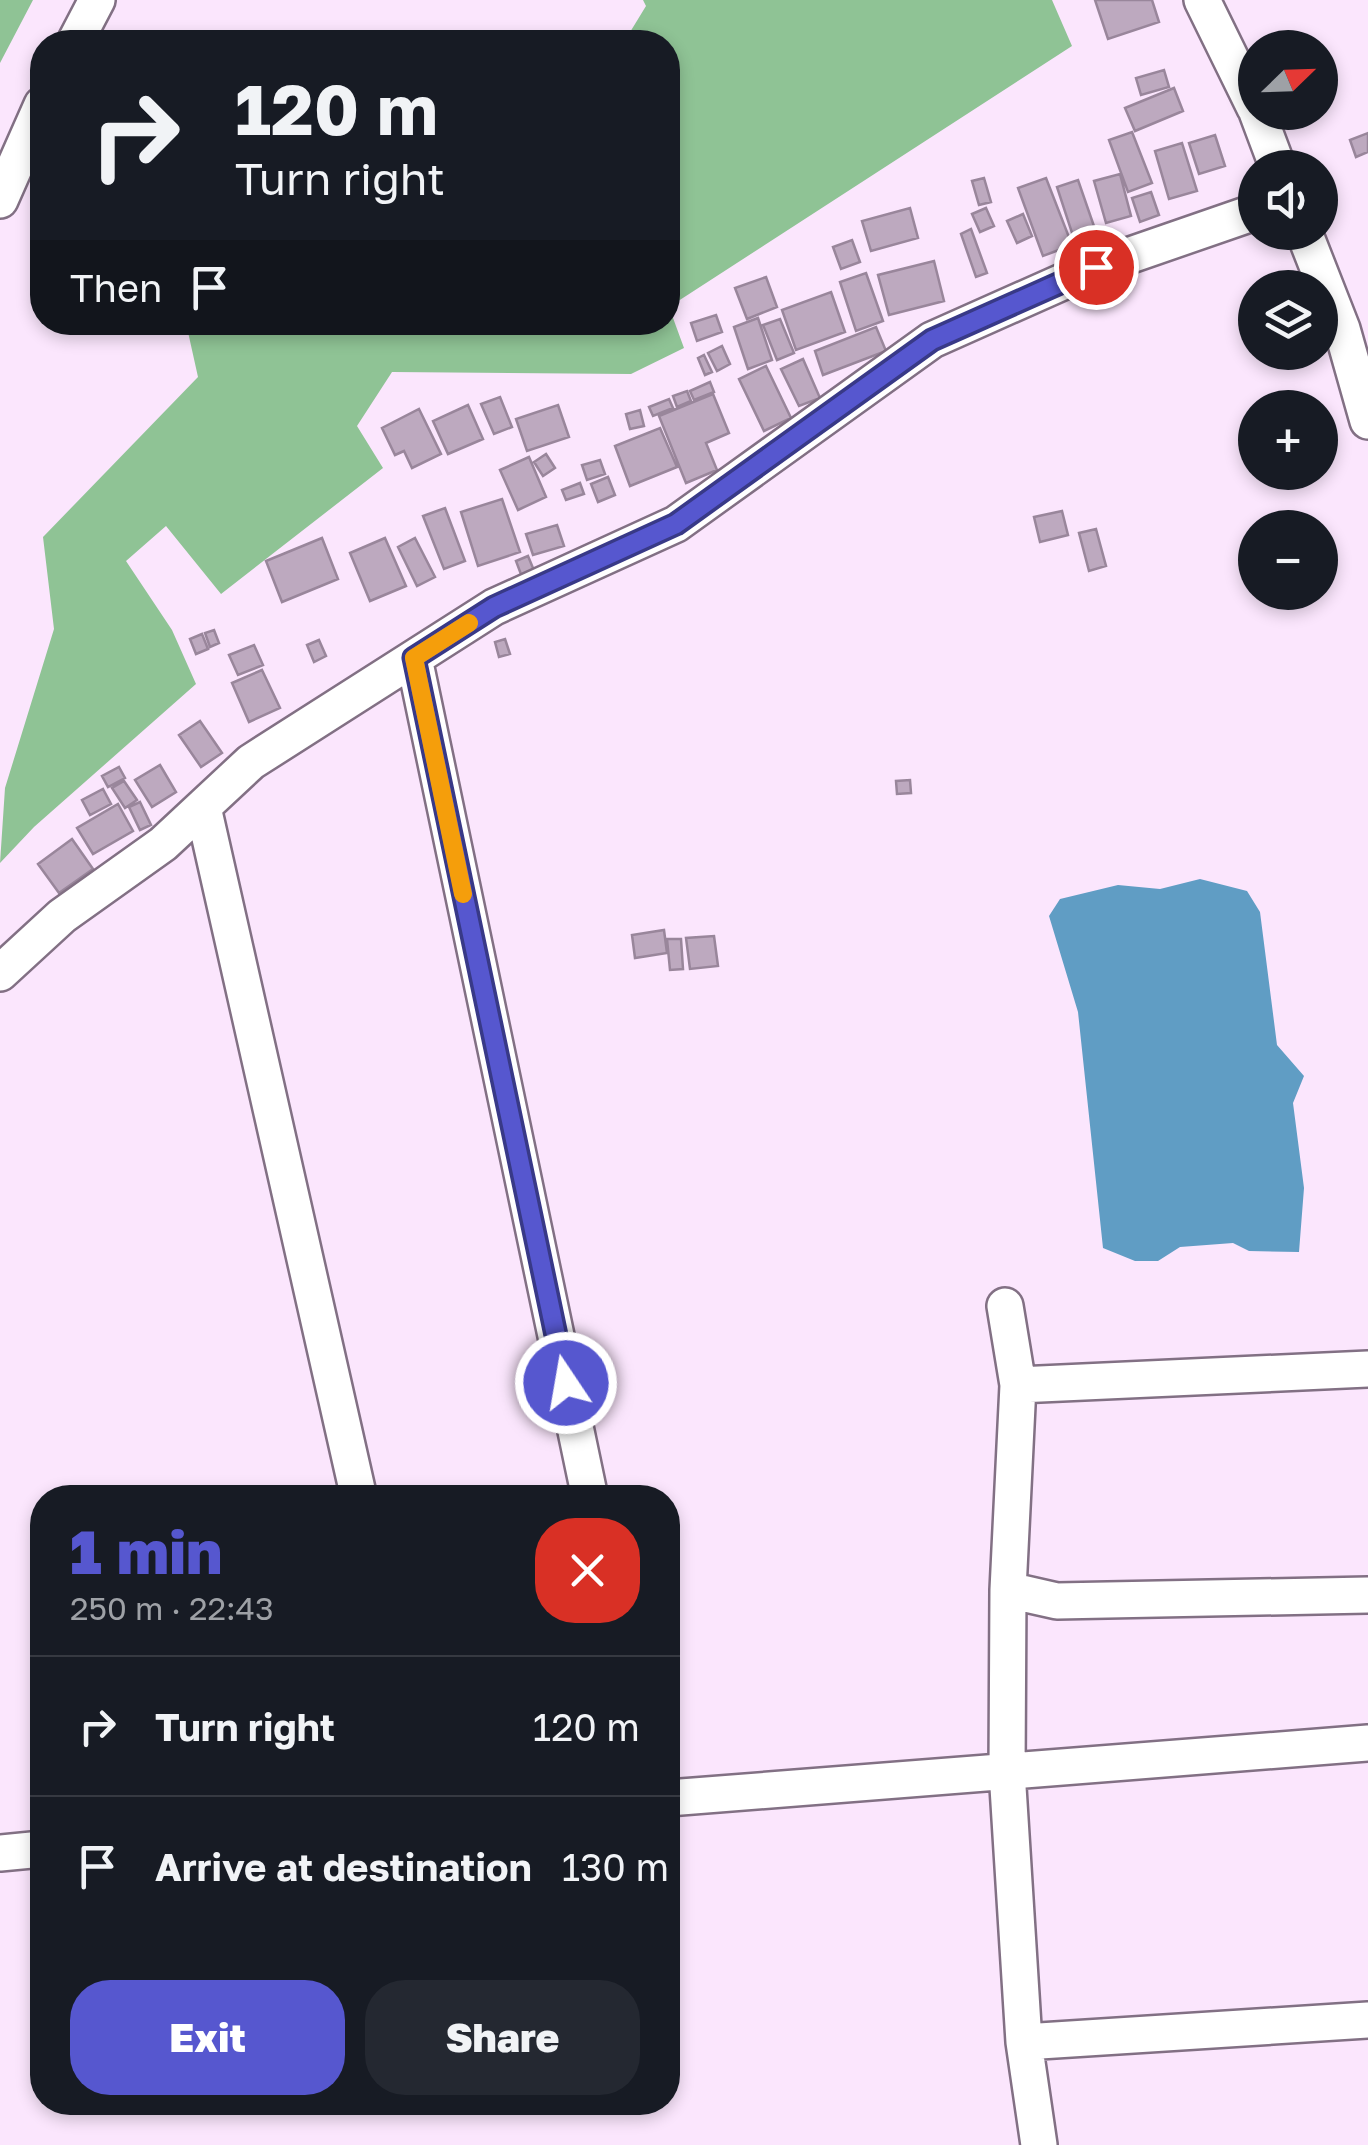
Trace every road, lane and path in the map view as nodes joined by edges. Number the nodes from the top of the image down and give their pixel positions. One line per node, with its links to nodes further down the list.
1 (97, 0): 3 (street)
2 (1202, 0): 4 (street)
3 (81, 30)
4 (1238, 73)
5 (30, 131): 6 (street)
6 (0, 200)
7 (1238, 218): 10 (street)
8 (1311, 250): 9 (street)
9 (1368, 421)
10 (414, 658): 11 (street); 17 (street)
11 (203, 807): 12 (street); 16 (street)
12 (0, 973)
13 (1005, 1306): 15 (street)
14 (1368, 1369): 15 (street)
15 (1018, 1386): 18 (street)
16 (356, 1485)
17 (587, 1485)
18 (1008, 1590): 19 (street); 21 (street)
19 (1368, 1596)
20 (1368, 1743): 21 (street)
21 (1007, 1771): 22 (street); 26 (street)
22 (680, 1797)
23 (30, 1850): 24 (street)
24 (0, 1853)
25 (1368, 2020): 26 (street)
26 (1024, 2042): 27 (street)
27 (1039, 2145)

